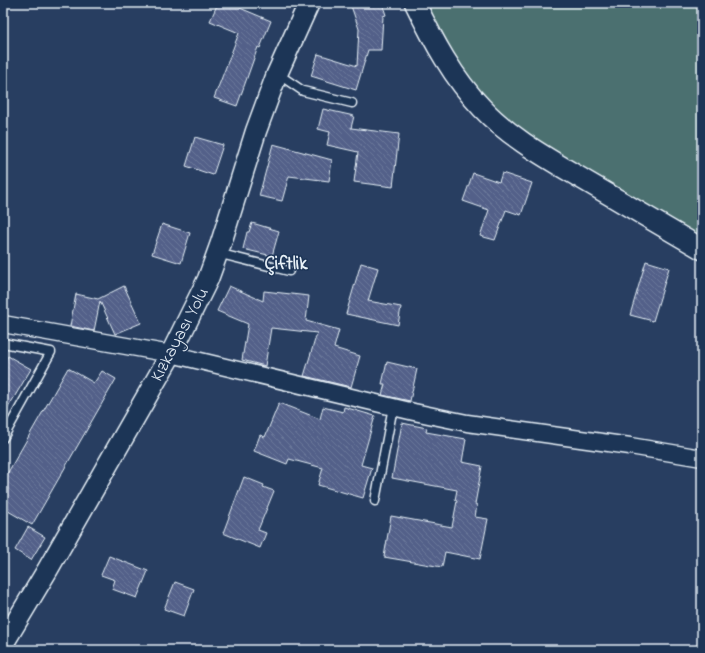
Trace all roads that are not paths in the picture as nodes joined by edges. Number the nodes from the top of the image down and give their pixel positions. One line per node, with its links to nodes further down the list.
1 (310, 3): 3 (street, Kızkayası Yolu)
2 (415, 3): 5 (street)
3 (277, 74): 4 (lane); 6 (street, Kızkayası Yolu)
4 (352, 103)
5 (702, 249)
6 (217, 253): 7 (lane); 10 (street, Kızkayası Yolu)
7 (289, 270)
8 (3, 324): 10 (street)
9 (3, 343): 12 (lane)
10 (171, 354): 11 (street); 15 (street, Kızkayası Yolu)
11 (393, 407): 13 (street); 14 (lane)
12 (3, 438)
13 (702, 458)
14 (375, 501)
15 (3, 644)

